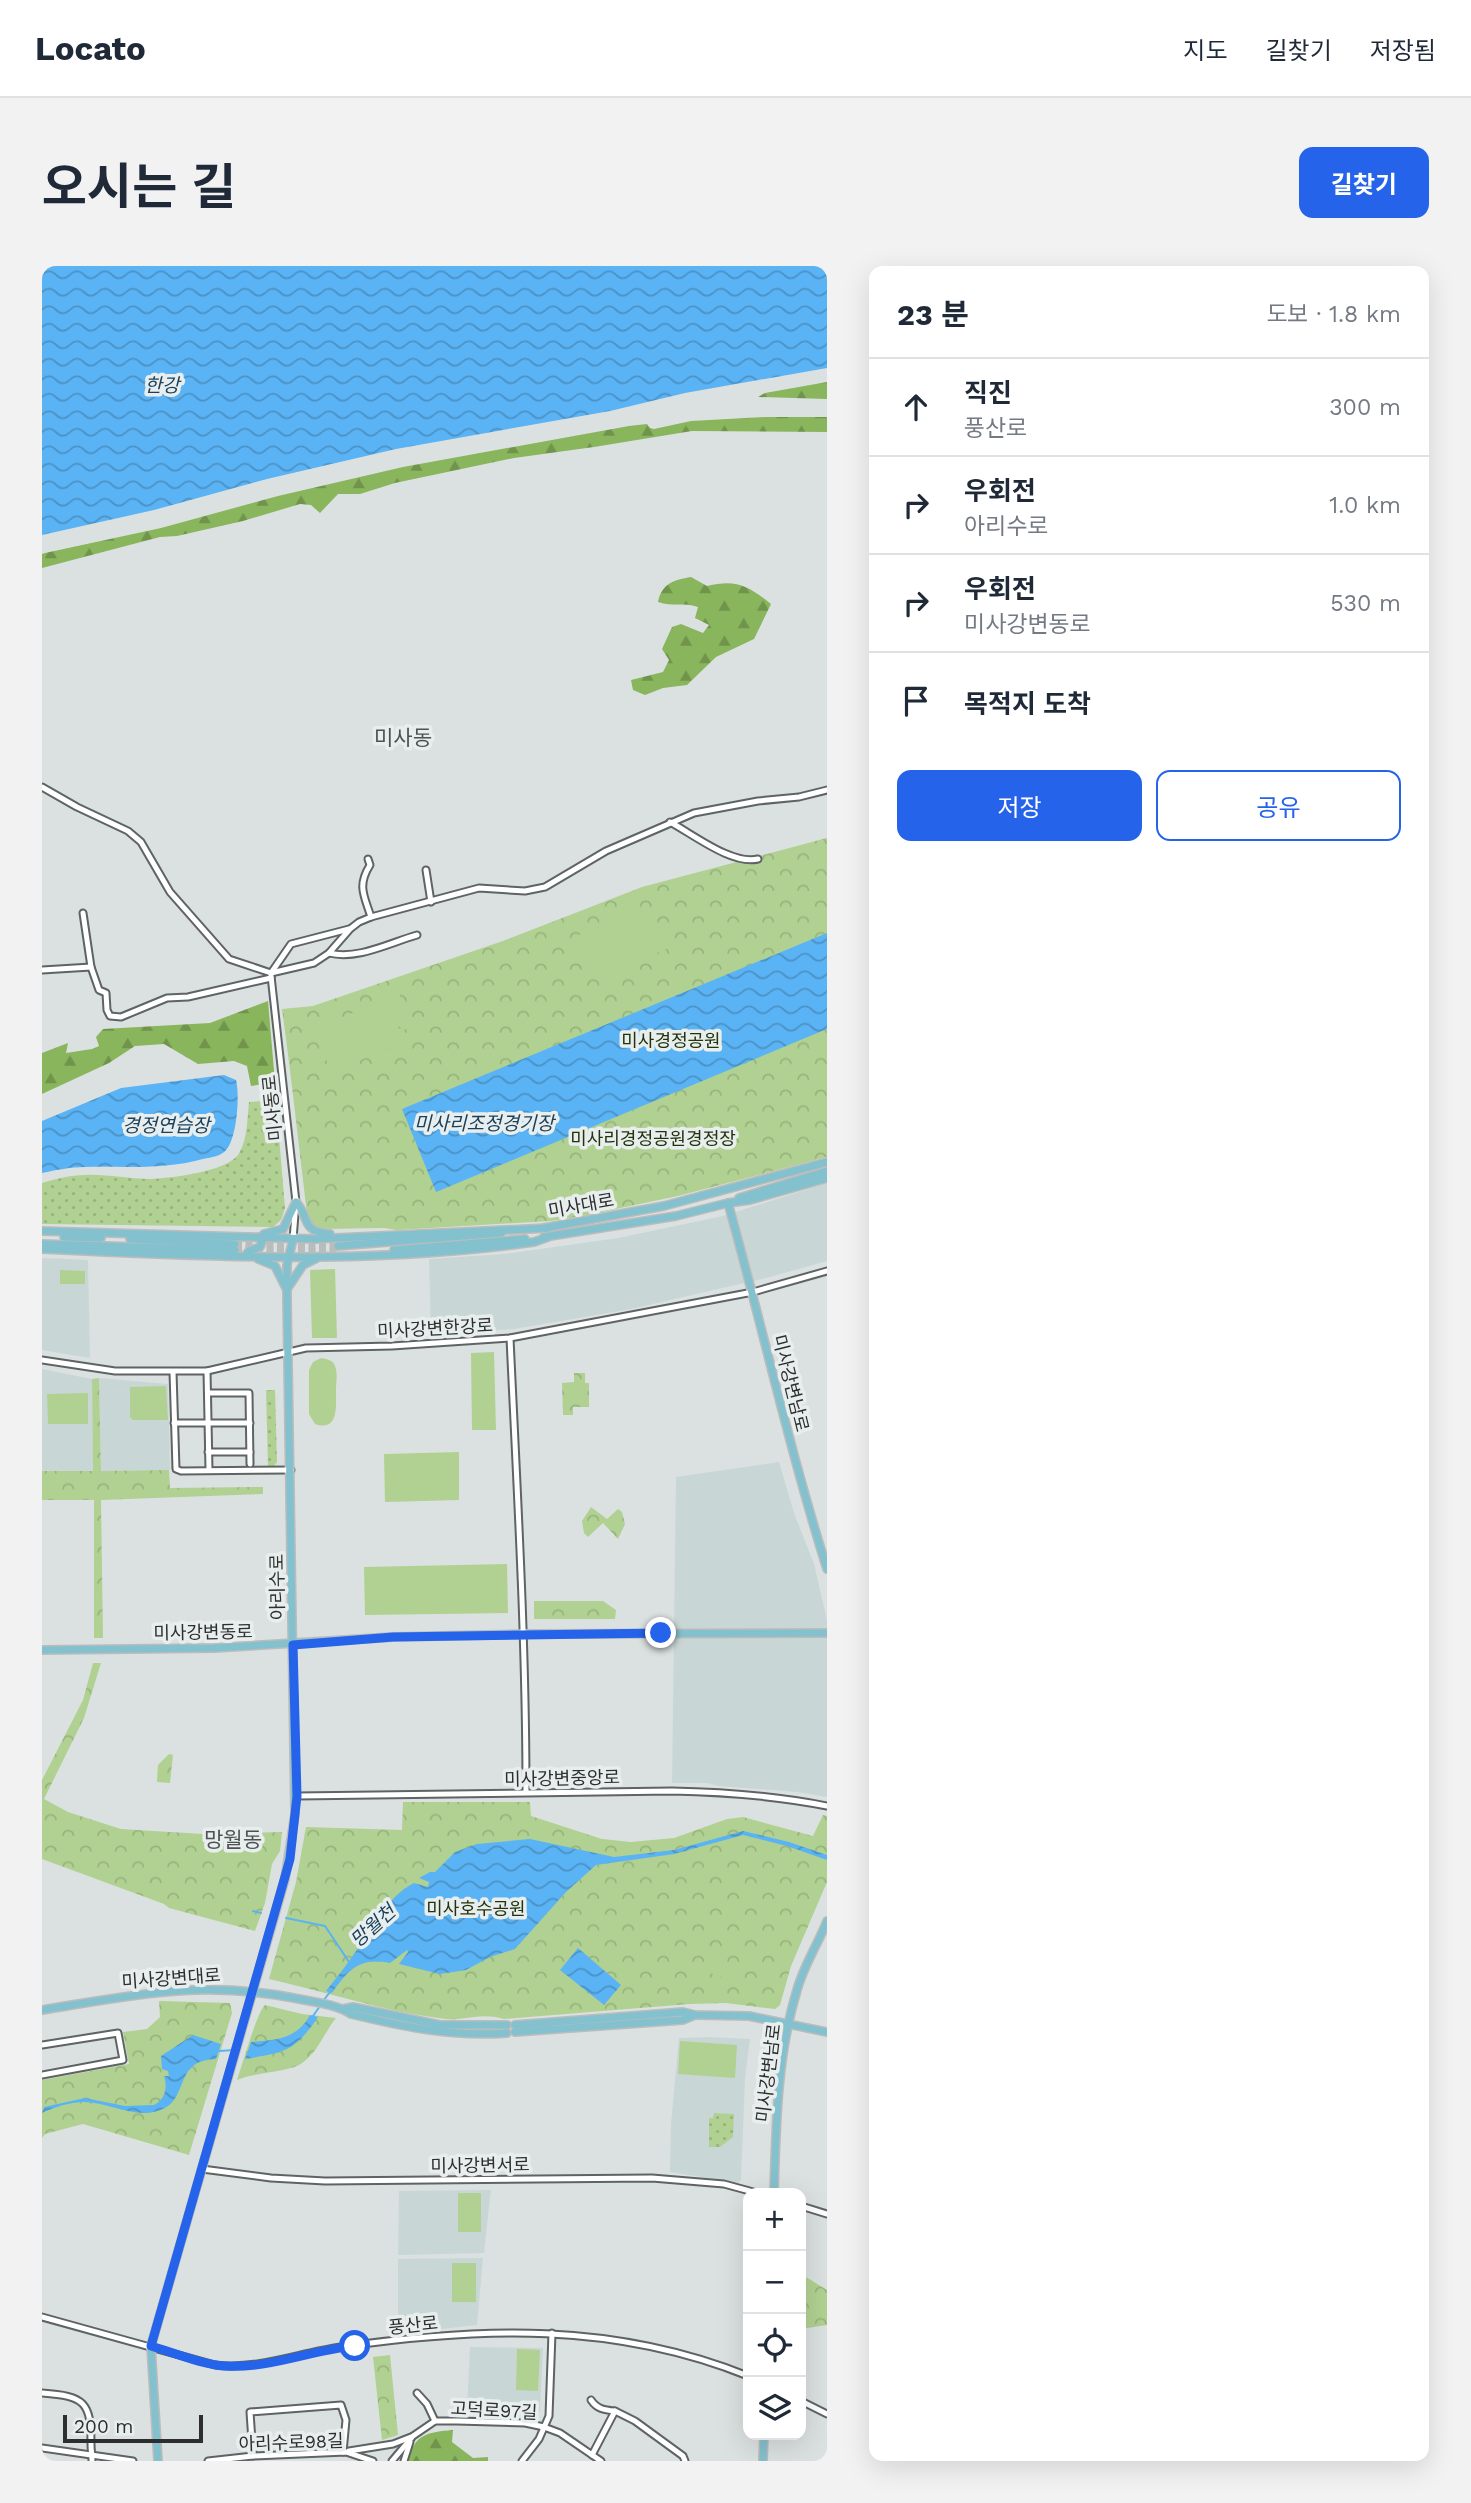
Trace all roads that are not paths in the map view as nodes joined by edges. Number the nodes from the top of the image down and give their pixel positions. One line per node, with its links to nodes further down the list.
1 (42, 787): 15 (street)
2 (827, 790): 3 (street)
3 (670, 822): 5 (street); 7 (street)
4 (368, 859): 9 (street)
5 (758, 859)
6 (426, 870): 7 (street)
7 (431, 902): 9 (street)
8 (83, 913): 13 (street)
9 (371, 917): 10 (street)
10 (350, 929): 12 (street); 15 (street)
11 (417, 935): 12 (street)
12 (329, 953): 15 (street)
13 (91, 967): 14 (street); 15 (street)
14 (42, 970)
15 (271, 976): 18 (street, 미사동로)
16 (826, 1164): 19 (main road, 미사대로); 20 (main road, 미사대로)
17 (827, 1178): 19 (main road, 미사대로)
18 (296, 1202): 22 (main road); 24 (main road); 25 (street, 미사동로)
19 (728, 1203): 28 (main road, 미사대로); 34 (main road, 미사강변남로)
20 (548, 1228): 24 (main road); 28 (main road, 미사대로)
21 (42, 1233): 22 (main road); 26 (main road)
22 (249, 1237): 23 (main road)
23 (259, 1237): 25 (main road); 29 (main road)
24 (338, 1237): 25 (main road); 28 (main road)
25 (293, 1239): 30 (main road, 아리수로)
26 (42, 1244)
27 (42, 1249): 29 (main road)
28 (339, 1251): 31 (main road)
29 (248, 1256): 30 (main road); 33 (main road)
30 (289, 1256): 31 (main road); 33 (main road, 아리수로)
31 (318, 1257): 33 (main road)
32 (827, 1271): 34 (street, 미사강변한강로)
33 (287, 1289): 36 (main road, 아리수로)
34 (753, 1292): 35 (street, 미사강변한강로); 49 (main road, 미사강변남로)
35 (510, 1338): 36 (street, 미사강변한강로); 51 (street)
36 (288, 1351): 38 (street, 미사강변한강로); 48 (main road, 아리수로)
37 (42, 1360): 39 (street, 미사강변한강로)
38 (207, 1371): 39 (street, 미사강변한강로); 40 (street)
39 (173, 1372): 41 (street)
40 (208, 1393): 42 (street); 43 (street)
41 (174, 1423): 42 (street); 47 (street)
42 (208, 1423): 43 (street); 44 (street)
43 (250, 1423): 45 (street)
44 (208, 1452): 45 (street); 47 (street)
45 (250, 1452): 46 (street)
46 (250, 1464)
47 (209, 1470): 48 (street)
48 (291, 1470): 52 (main road, 아리수로)
49 (827, 1569)
50 (827, 1633): 51 (main road, 미사강변동로)
51 (524, 1634): 52 (main road, 미사강변동로); 54 (street)
52 (293, 1645): 53 (main road, 미사강변동로); 55 (main road, 아리수로)
53 (42, 1650)
54 (526, 1792): 55 (street, 미사강변중앙로); 56 (street, 미사강변중앙로)
55 (297, 1796): 58 (main road, 아리수로)
56 (827, 1806)
57 (827, 1921): 60 (main road, 미사강변남로)
58 (252, 1991): 59 (main road, 미사강변대로); 60 (main road, 미사강변대로); 64 (main road, 아리수로)
59 (42, 2010)
60 (788, 2024): 61 (main road, 미사강변대로); 65 (main road, 미사강변남로)
61 (827, 2032)
62 (42, 2045): 63 (street)
63 (42, 2075)
64 (202, 2168): 66 (street, 미사강변서로); 71 (main road, 아리수로)
65 (774, 2188)
66 (743, 2189)
67 (806, 2208): 68 (street)
68 (827, 2214)
69 (42, 2316): 71 (street, 풍산로)
70 (552, 2333): 71 (street, 풍산로); 72 (street, 풍산로); 80 (street)
71 (151, 2346): 89 (main road, 아리수로)
72 (743, 2374)
73 (42, 2393): 87 (street)
74 (417, 2393): 79 (street)
75 (591, 2400): 77 (street)
76 (806, 2404): 78 (street)
77 (615, 2411): 85 (street); 96 (street)
78 (827, 2414)
79 (435, 2421): 80 (street, 고덕로97길); 81 (street, 고덕로97길)
80 (544, 2427): 85 (street, 고덕로97길); 94 (street)
81 (413, 2436): 84 (street); 92 (street, 고덕로97길); 93 (street)
82 (764, 2440): 97 (main road)
83 (42, 2448): 87 (street)
84 (344, 2452): 86 (street, 아리수로98길); 86 (street); 91 (street, 아리수로98길)
85 (592, 2455): 95 (street, 고덕로97길)
86 (253, 2456): 90 (street, 아리수로98길)
87 (92, 2458): 88 (street)
88 (133, 2461)
89 (158, 2461)
90 (208, 2461)
91 (373, 2461)
92 (392, 2461)
93 (404, 2461)
94 (522, 2461)
95 (601, 2461)
96 (685, 2461)
97 (763, 2461)

